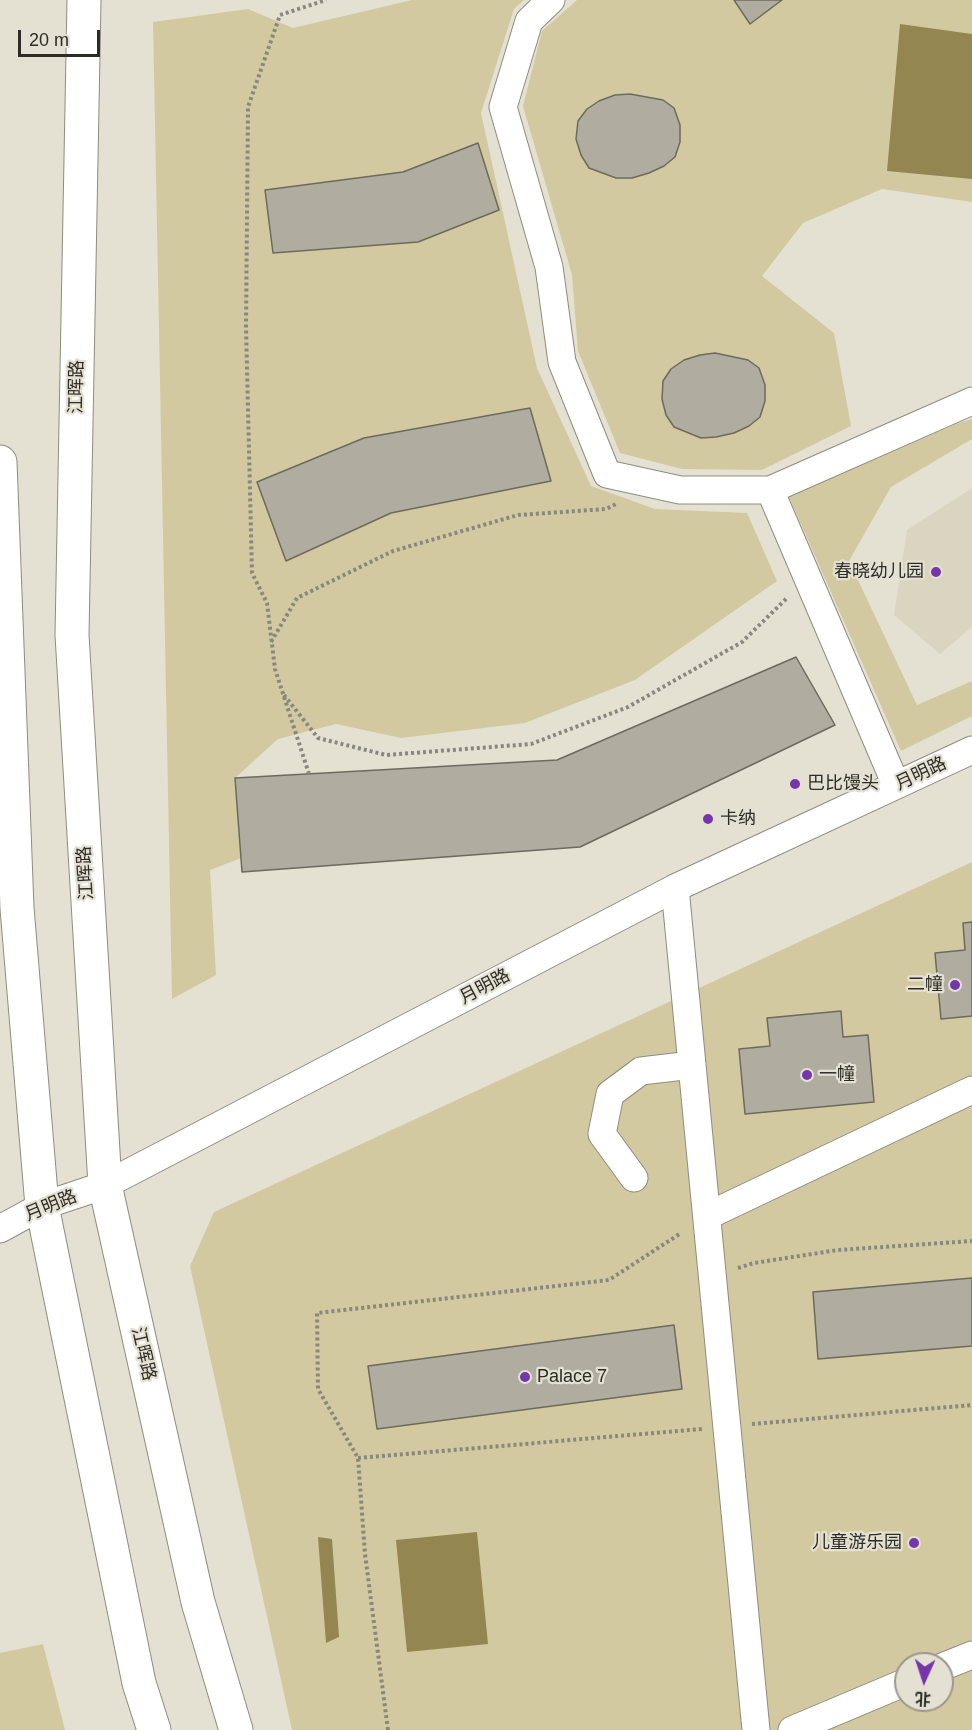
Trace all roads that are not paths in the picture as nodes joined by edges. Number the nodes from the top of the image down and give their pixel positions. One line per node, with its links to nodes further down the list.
1 (84, 0): 13 (main road, 江晖路)
2 (551, 0): 5 (street)
3 (972, 401): 5 (street)
4 (0, 462): 6 (main road)
5 (770, 490): 8 (street)
6 (3, 610): 14 (main road)
7 (972, 750): 8 (street, 月明路)
8 (896, 785): 9 (street, 月明路)
9 (675, 888): 10 (street); 13 (street, 月明路)
10 (692, 1065): 12 (street); 15 (street)
11 (972, 1090): 15 (street)
12 (634, 1178)
13 (105, 1185): 14 (street, 月明路); 21 (main road, 江晖路)
14 (42, 1206): 16 (street, 月明路); 20 (main road)
15 (707, 1216): 22 (street)
16 (0, 1229)
17 (972, 1655): 18 (street)
18 (954, 1662)
19 (894, 1687): 23 (street)
20 (154, 1730)
21 (236, 1730)
22 (756, 1730)
23 (792, 1730)

